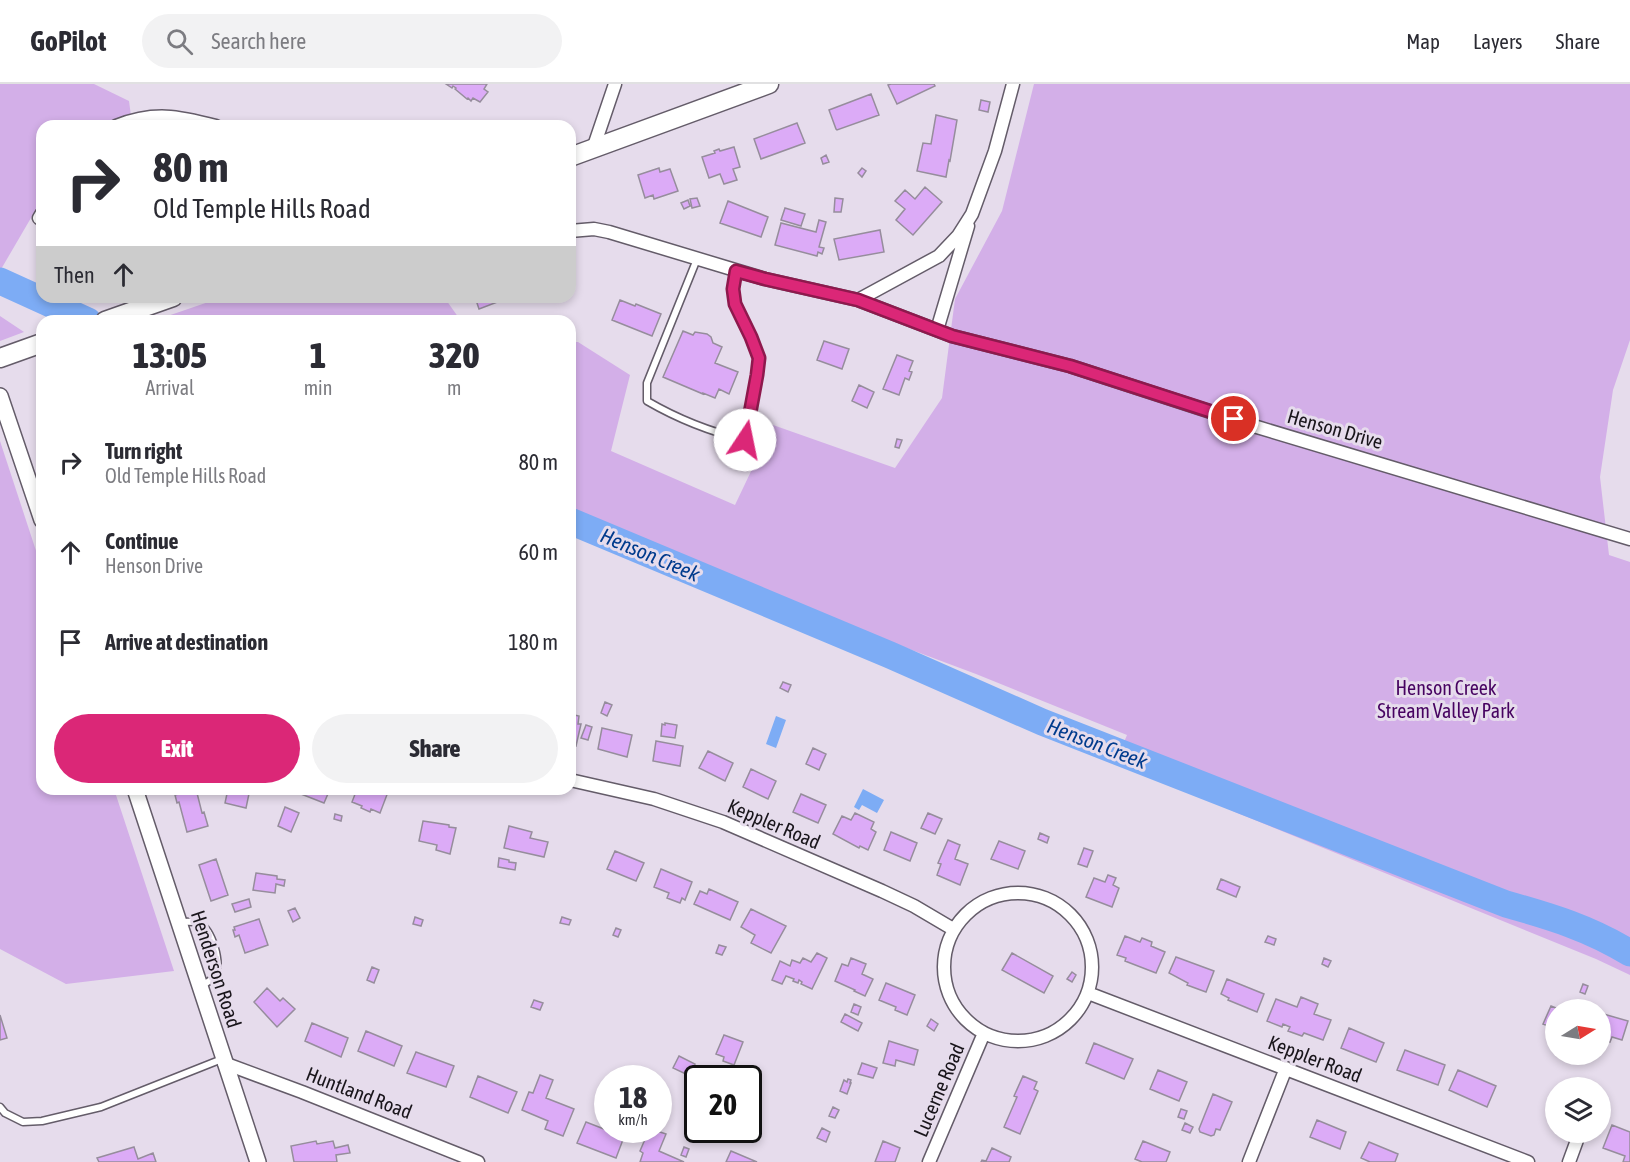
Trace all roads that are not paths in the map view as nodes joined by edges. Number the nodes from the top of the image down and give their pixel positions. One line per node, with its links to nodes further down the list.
1 (615, 84): 6 (street)
2 (769, 84): 6 (main road)
3 (1013, 84): 8 (street)
4 (135, 120): 5 (street)
5 (193, 120)
6 (593, 149): 7 (main road)
7 (576, 155)
8 (972, 214): 12 (street); 15 (street)
9 (576, 230): 10 (street, Henson Drive)
10 (697, 259): 11 (street, Henson Drive); 11 (lane)
11 (736, 271): 12 (street, Henson Drive)
12 (858, 300): 15 (street, Henson Drive)
13 (156, 303): 14 (main road)
14 (122, 315)
15 (937, 330): 20 (street, Henson Drive)
16 (36, 345): 17 (main road)
17 (0, 358)
18 (0, 396): 19 (street)
19 (36, 502)
20 (1630, 539)
21 (576, 781): 24 (street, Keppler Road)
22 (137, 795): 23 (street, Henderson Road)
23 (179, 922): 25 (street, Henderson Road); 25 (lane)
24 (954, 929): 26 (street); 27 (street)
25 (200, 987): 28 (street, Henderson Road)
26 (1088, 993): 27 (street); 29 (street, Keppler Road)
27 (984, 1033): 34 (street, Lucerne Road)
28 (223, 1061): 30 (lane); 32 (street, Henderson Road); 33 (street, Huntland Road)
29 (1286, 1068): 35 (street); 36 (street, Keppler Road)
30 (0, 1107)
31 (1576, 1143): 37 (street)
32 (258, 1162)
33 (478, 1162)
34 (929, 1162)
35 (1249, 1162)
36 (1528, 1162)
37 (1569, 1162)

